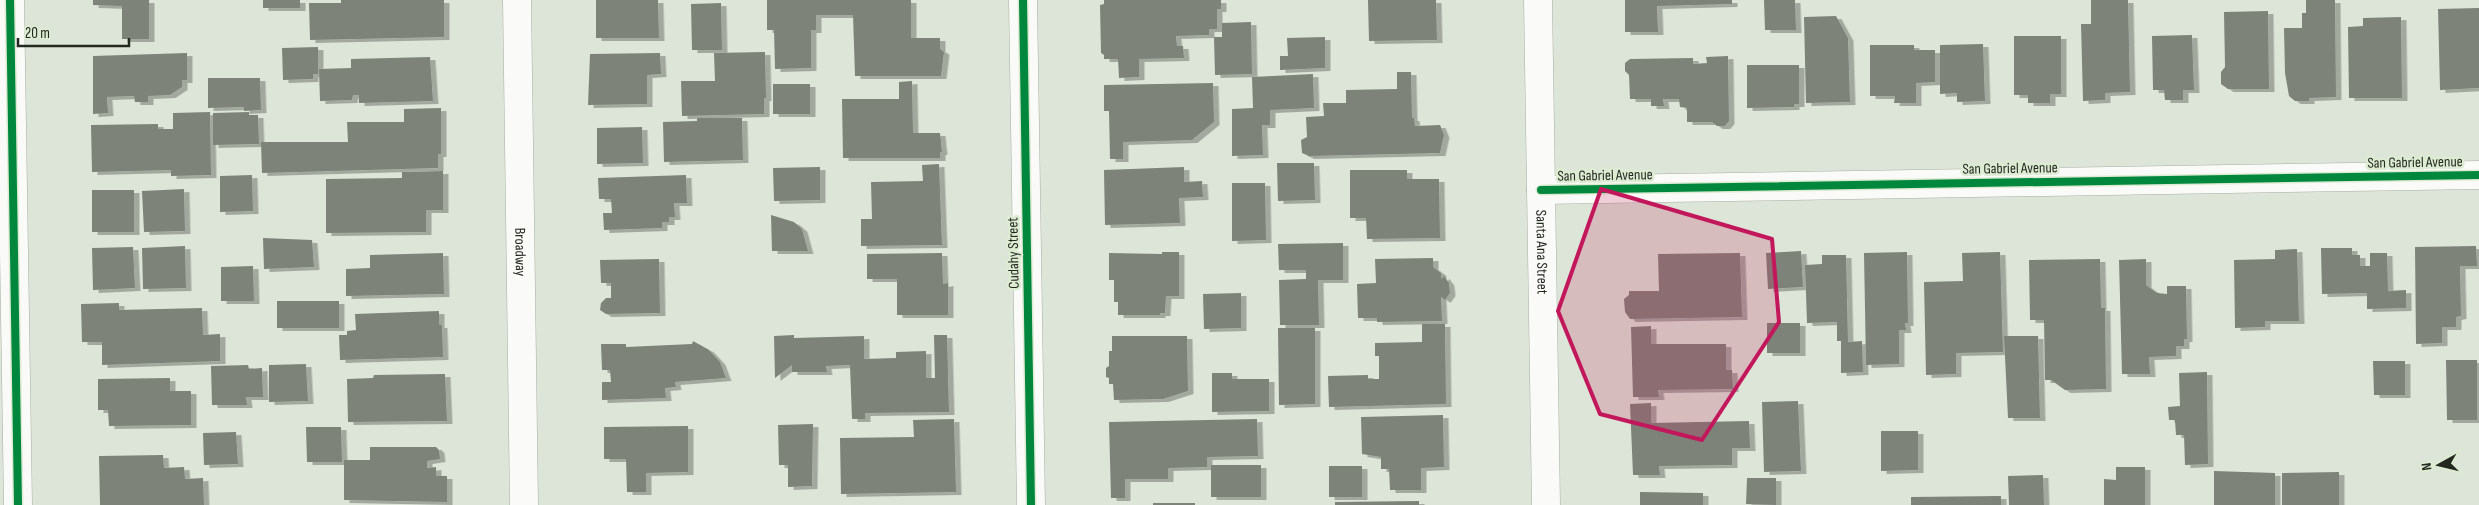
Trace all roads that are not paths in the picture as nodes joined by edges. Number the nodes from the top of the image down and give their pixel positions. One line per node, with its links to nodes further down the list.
1 (10, 0): 7 (street)
2 (516, 0): 8 (street, Broadway)
3 (1023, 0): 9 (street, Cudahy Street)
4 (1538, 0): 6 (street, Santa Ana Street)
5 (2479, 175): 6 (street, San Gabriel Avenue)
6 (1541, 190): 10 (street, Santa Ana Street)
7 (18, 505)
8 (524, 505)
9 (1030, 505)
10 (1546, 505)

